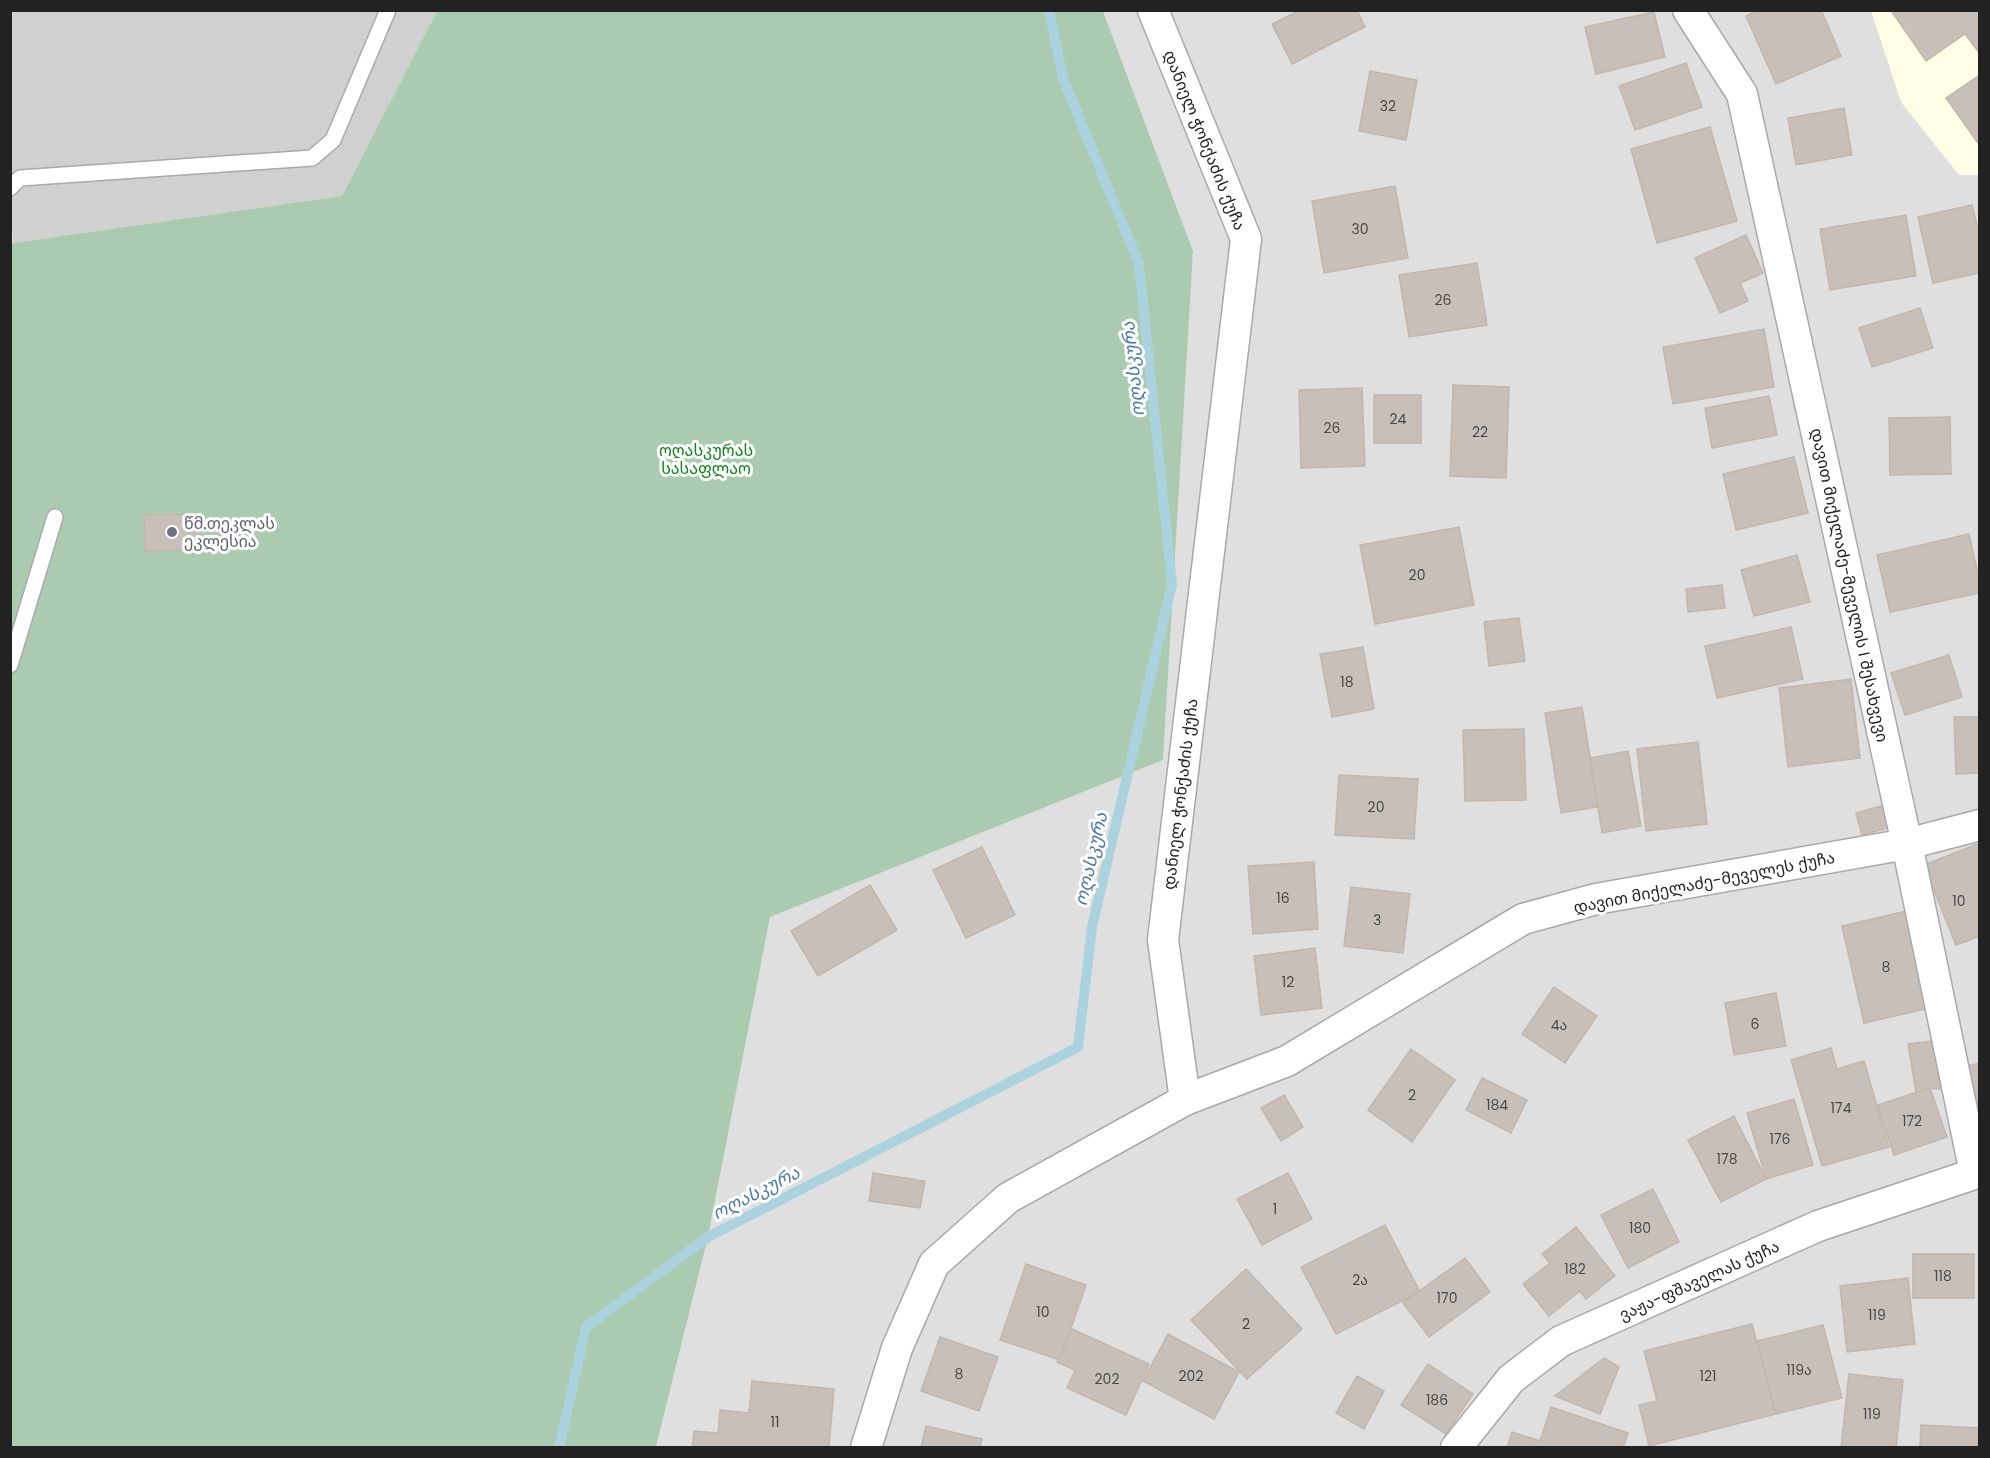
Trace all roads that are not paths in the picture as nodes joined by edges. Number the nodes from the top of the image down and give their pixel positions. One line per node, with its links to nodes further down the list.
1 (388, 10): 4 (lane)
2 (1153, 10): 9 (street, დანიელ ჭონქაძის ქუჩა)
3 (1688, 10): 8 (street, დავით მიქელაძე-მეველის I შესახვევი)
4 (10, 188)
5 (55, 517): 6 (lane)
6 (10, 666)
7 (1980, 825): 8 (street, დავით მიქელაძე-მეველეს ქუჩა)
8 (1907, 844): 9 (street, დავით მიქელაძე-მეველეს ქუჩა); 10 (street, დავით მიქელაძე-მეველის I შესახვევი)
9 (1185, 1100): 11 (street)
10 (1977, 1173): 12 (street, ვაჟა-ფშაველას ქუჩა)
11 (866, 1448)
12 (1456, 1448)

